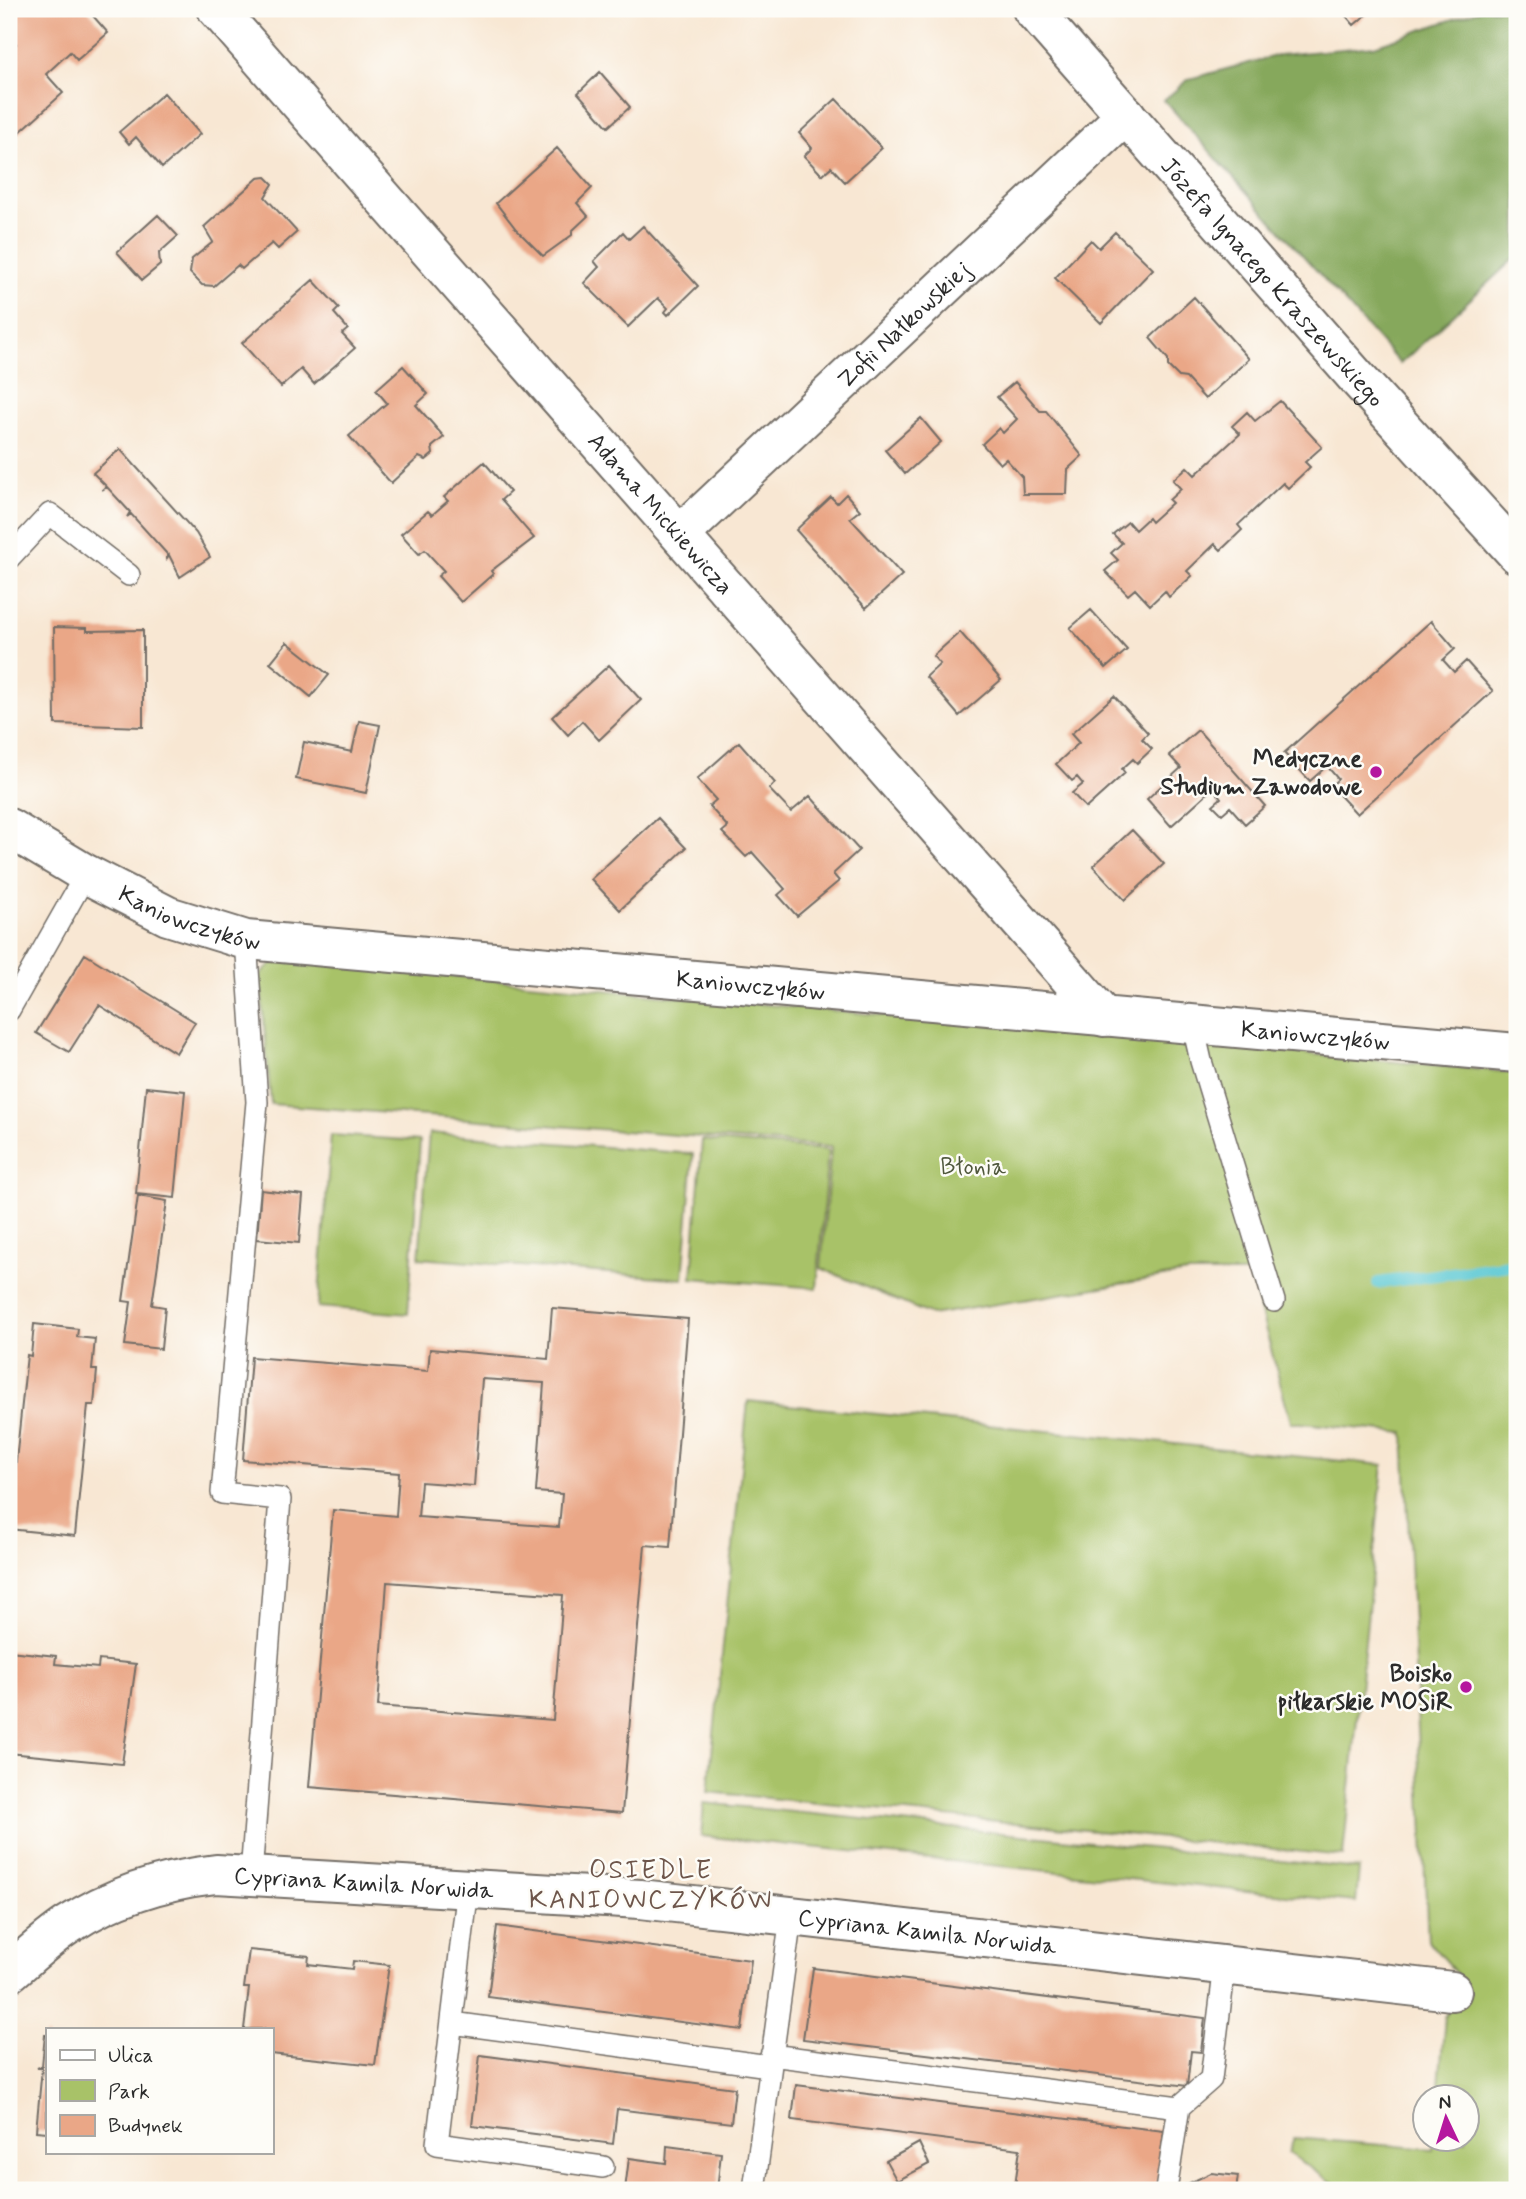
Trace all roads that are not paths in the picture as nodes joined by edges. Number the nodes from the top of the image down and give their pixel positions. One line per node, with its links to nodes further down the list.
1 (217, 9): 4 (street, Adama Mickiewicza)
2 (1032, 9): 3 (street, Józefa Ignacego Kraszewskiego)
3 (1126, 115): 4 (street, Zofii Nałkowskiej); 5 (street, Józefa Ignacego Kraszewskiego)
4 (681, 534): 12 (street, Adama Mickiewicza)
5 (1517, 554)
6 (9, 558): 7 (lane)
7 (129, 575)
8 (9, 828): 9 (street, Kaniowczyków)
9 (86, 874): 10 (street, Kaniowczyków); 11 (lane)
10 (246, 940): 12 (street, Kaniowczyków); 16 (lane)
11 (9, 1010)
12 (1104, 1017): 13 (street, Kaniowczyków)
13 (1193, 1026): 14 (street, Kaniowczyków); 15 (lane)
14 (1517, 1053)
15 (1275, 1301)
16 (251, 1875): 17 (street, Cypriana Kamila Norwida); 20 (street, Cypriana Kamila Norwida)
17 (468, 1888): 18 (street, Cypriana Kamila Norwida); 22 (lane)
18 (791, 1917): 19 (street, Cypriana Kamila Norwida); 23 (lane)
19 (1225, 1965): 21 (street, Cypriana Kamila Norwida); 24 (lane)
20 (9, 1973)
21 (1452, 1991)
22 (452, 2023): 23 (lane); 25 (lane)
23 (770, 2061): 24 (lane); 26 (lane)
24 (1179, 2107): 27 (lane)
25 (603, 2167)
26 (754, 2190)
27 (1166, 2190)

